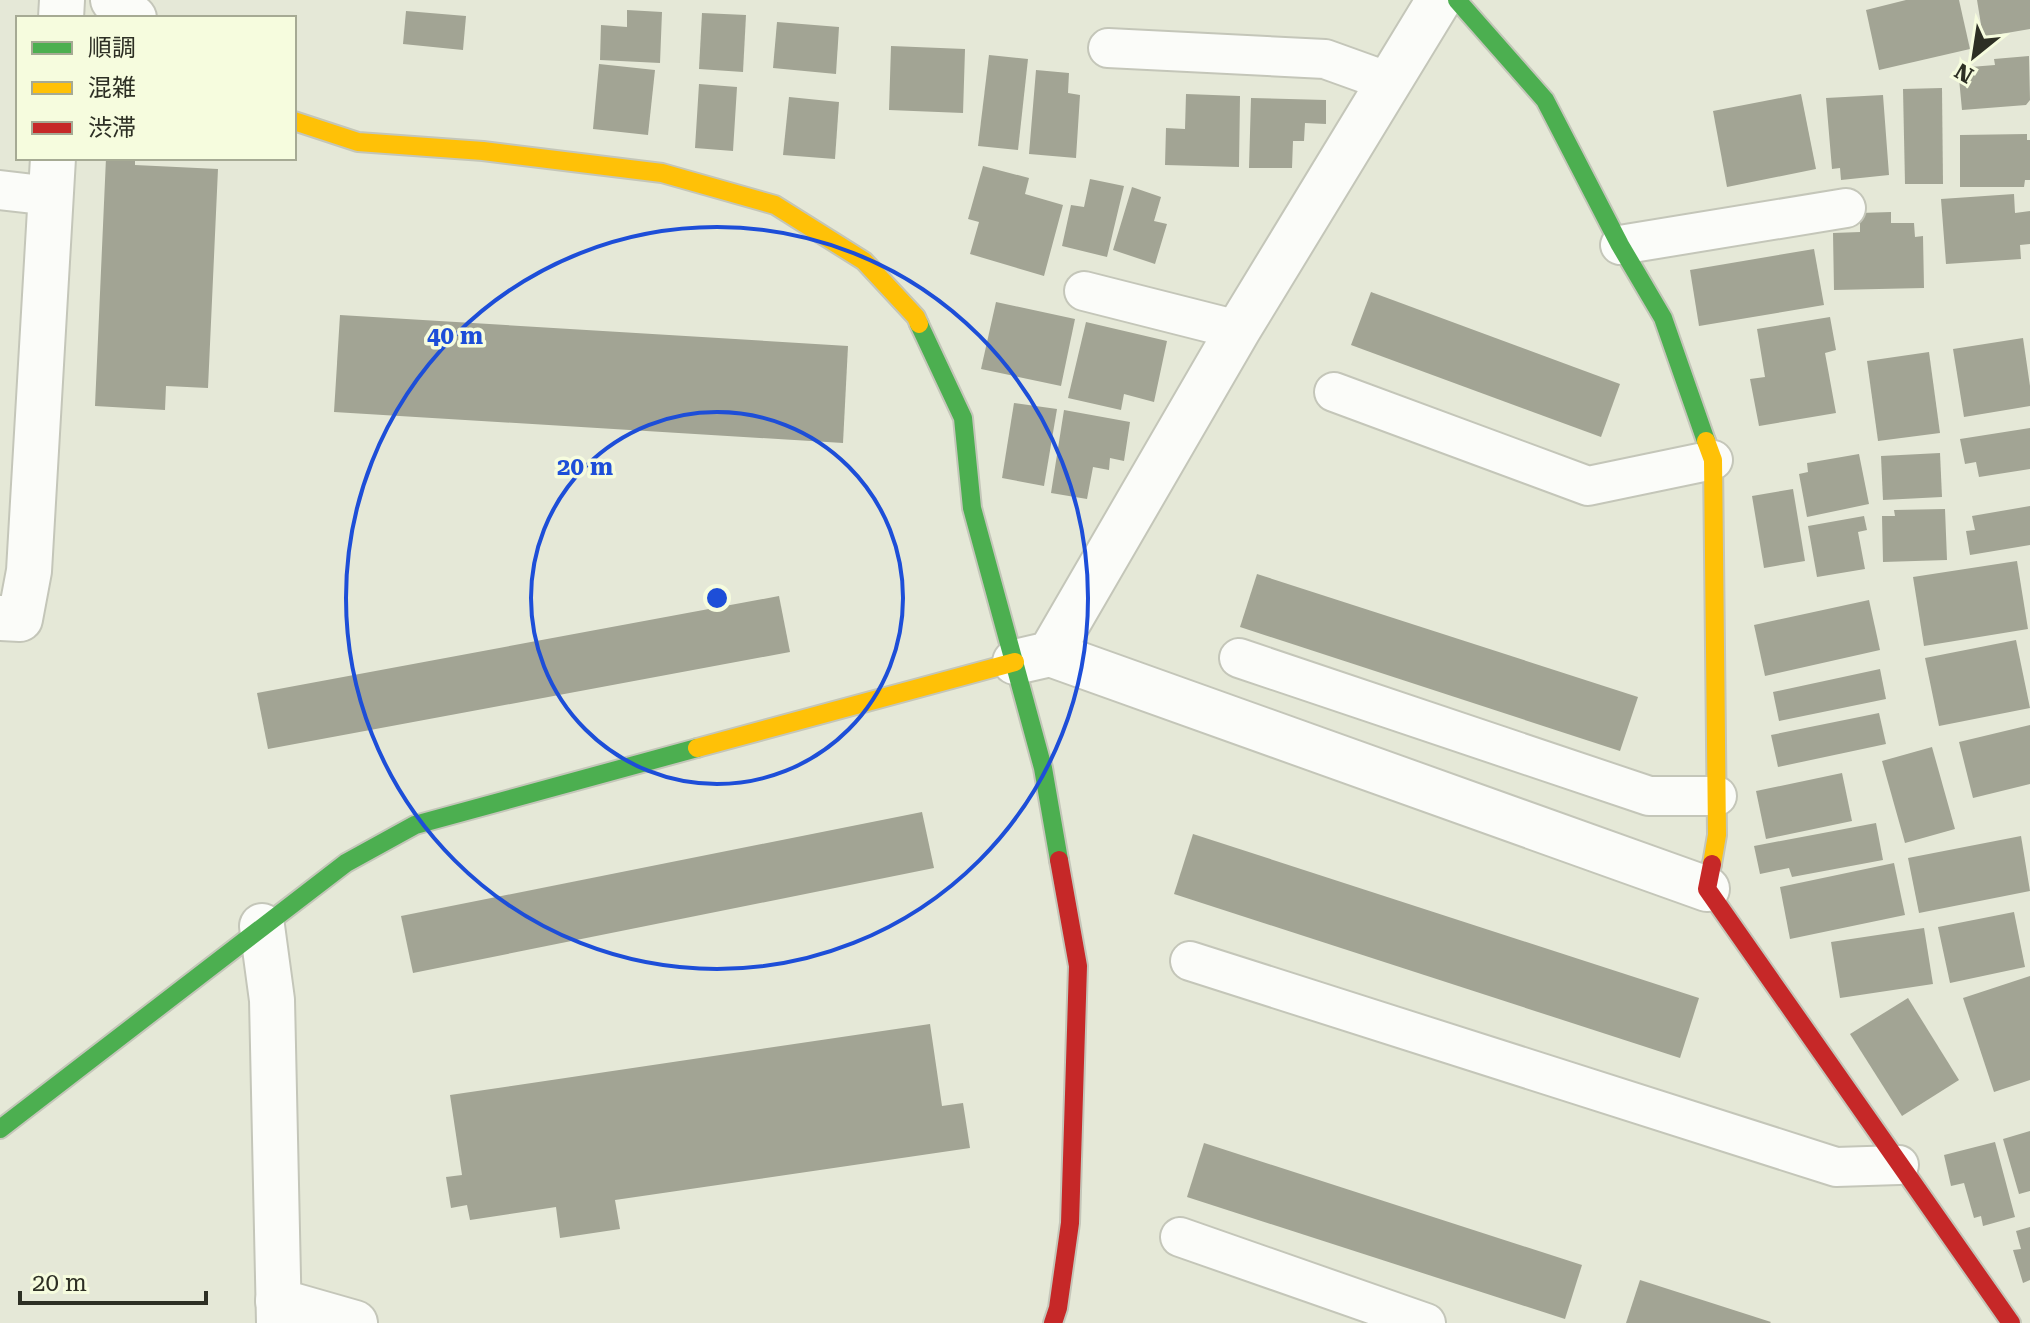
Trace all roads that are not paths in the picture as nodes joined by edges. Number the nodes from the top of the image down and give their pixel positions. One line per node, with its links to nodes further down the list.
1 (113, 0): 4 (street)
2 (1439, 0): 6 (street)
3 (1457, 0): 11 (street)
4 (132, 16)
5 (1108, 48): 6 (lane)
6 (1389, 82): 13 (street)
7 (296, 122): 17 (street)
8 (52, 177): 9 (lane); 16 (street)
9 (0, 190)
10 (1846, 208): 11 (lane)
11 (1620, 245): 15 (street)
12 (1084, 291): 13 (lane)
13 (1238, 330): 17 (street)
14 (1334, 392): 15 (lane)
15 (1713, 460): 19 (street)
16 (0, 618)
17 (1032, 658): 20 (street); 21 (street); 28 (street)
18 (1239, 658): 19 (lane)
19 (1717, 796): 20 (street)
20 (1707, 889): 24 (street)
21 (262, 926): 23 (street); 26 (street)
22 (1190, 961): 24 (lane)
23 (0, 1129)
24 (1899, 1165): 30 (street)
25 (1180, 1237): 29 (lane)
26 (279, 1312): 27 (street)
27 (355, 1323)
28 (1053, 1323)
29 (1426, 1323)
30 (2011, 1323)

